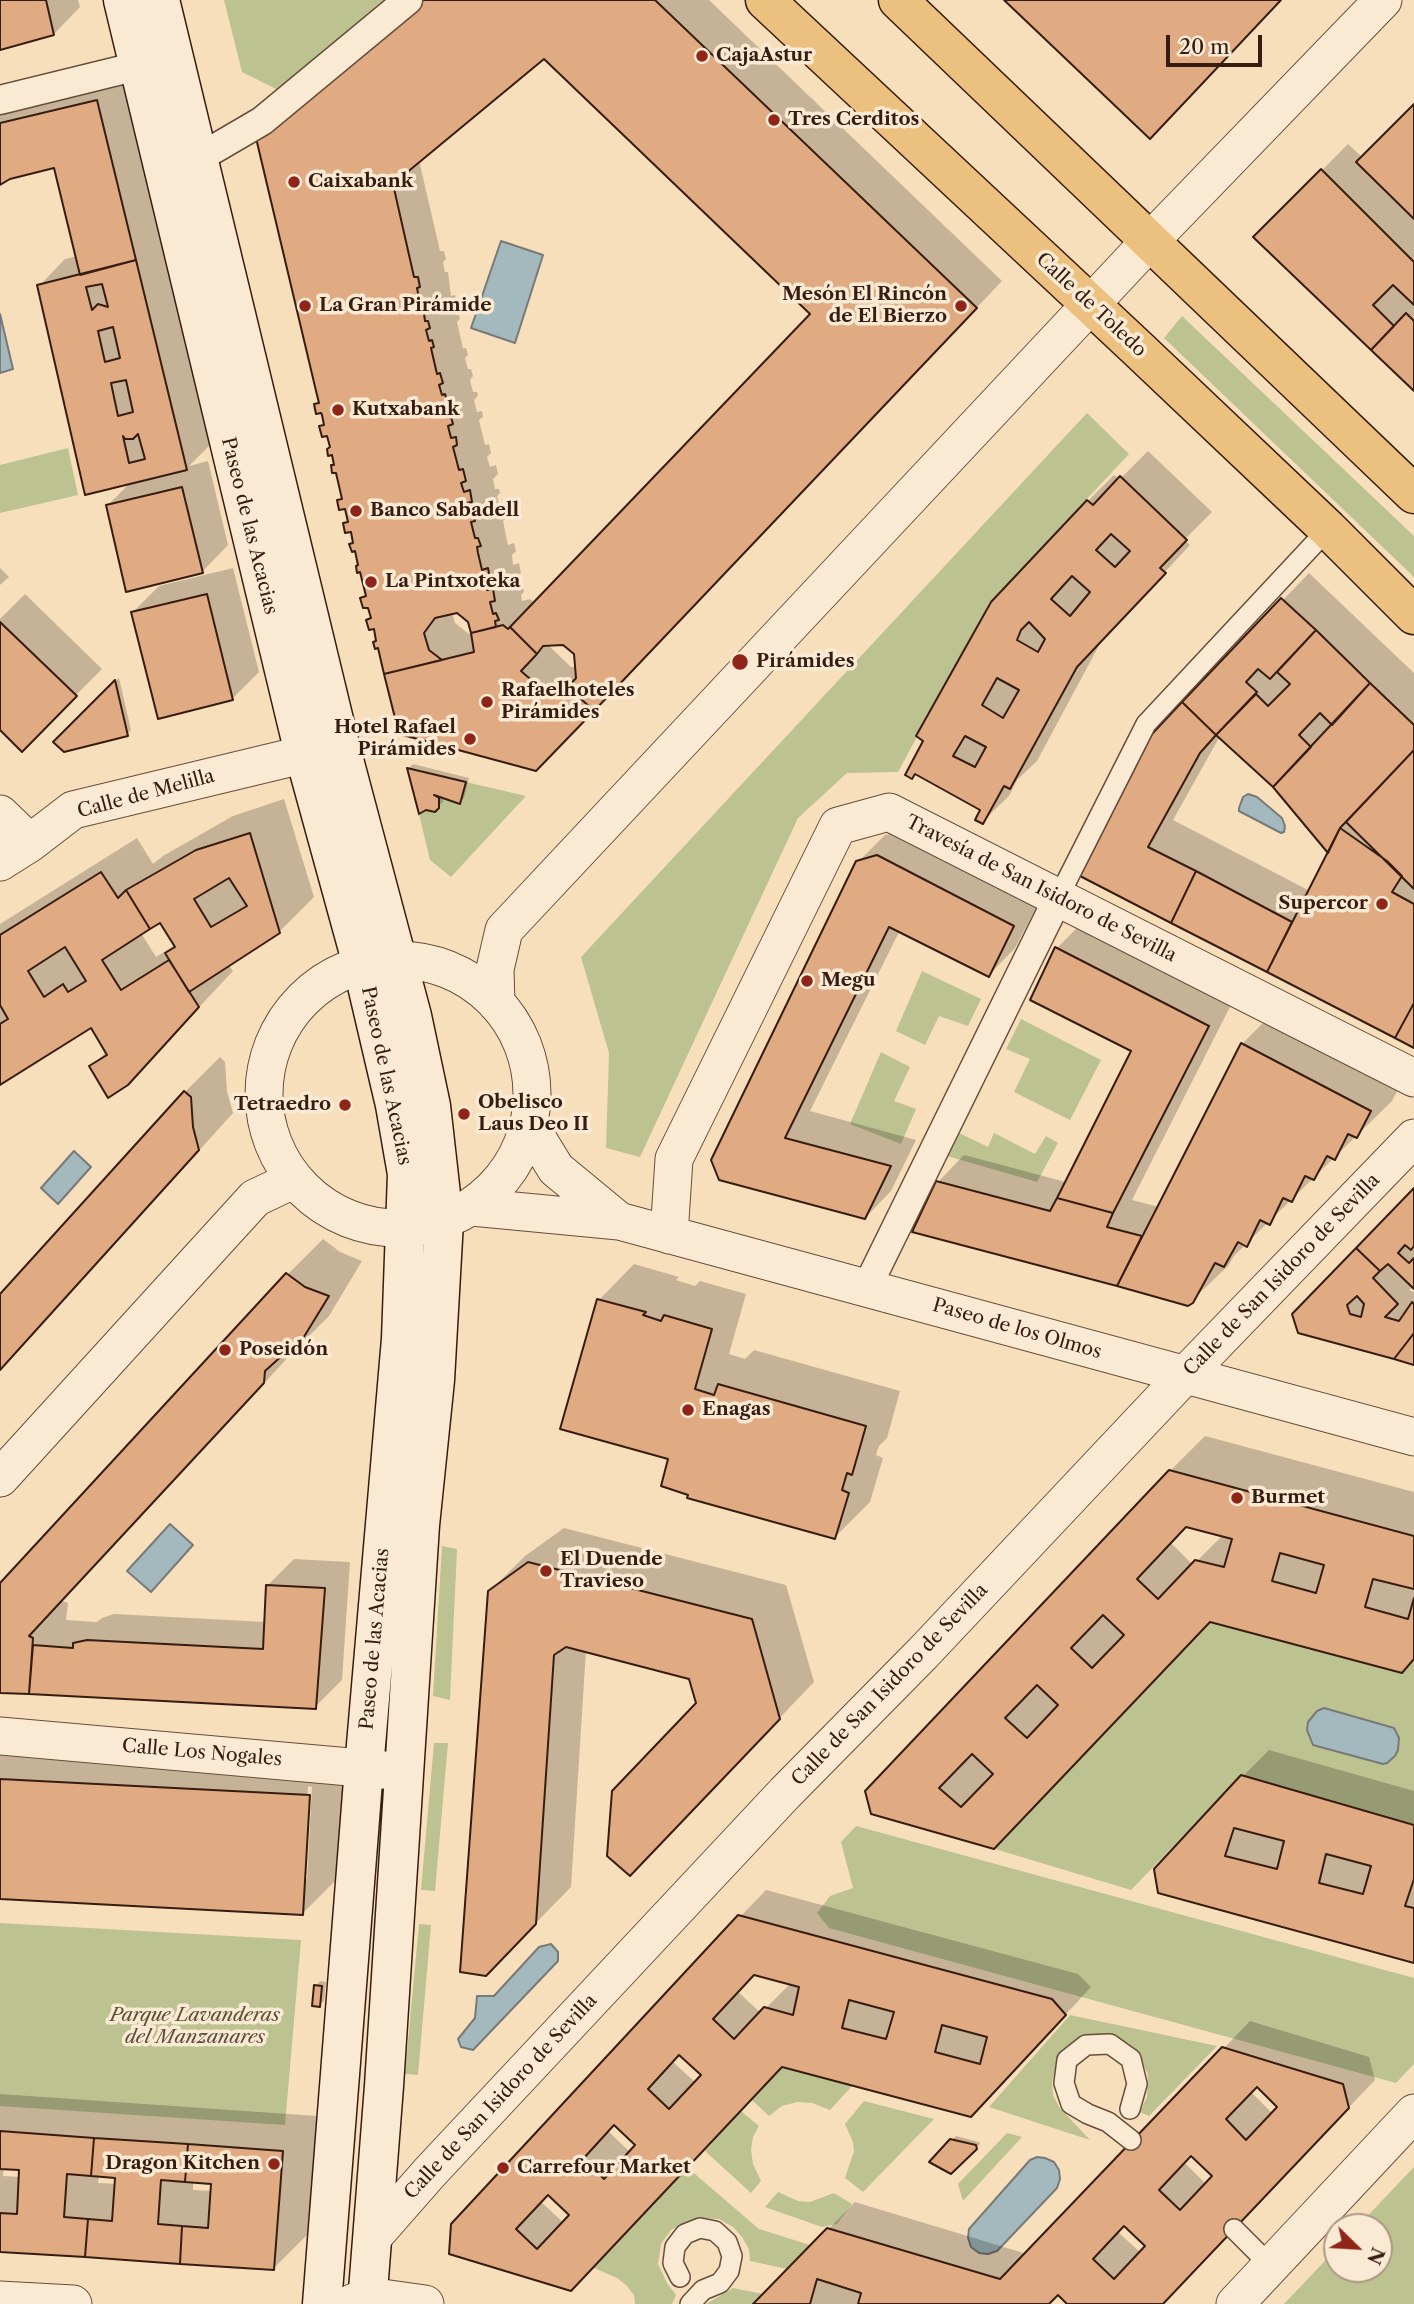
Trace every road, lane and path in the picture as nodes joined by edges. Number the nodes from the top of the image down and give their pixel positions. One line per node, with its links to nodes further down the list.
1 (123, 0): 7 (main road, Paseo de las Acacias)
2 (160, 0): 9 (main road, Paseo de las Acacias)
3 (408, 0): 9 (street)
4 (765, 0): 11 (main road, Calle de Toledo)
5 (898, 0): 10 (main road)
6 (1383, 0): 10 (street)
7 (138, 66): 8 (street); 15 (main road, Paseo de las Acacias)
8 (0, 100)
9 (197, 159): 15 (main road, Paseo de las Acacias)
10 (1150, 241): 11 (street); 12 (main road)
11 (1091, 306): 13 (main road, Calle de Toledo); 20 (street)
12 (1414, 494)
13 (1328, 529): 14 (main road, Calle de Toledo); 18 (lane)
14 (1414, 615)
15 (322, 749): 17 (street, Calle de Melilla); 19 (main road, Paseo de las Acacias)
16 (0, 814): 17 (street)
17 (15, 853)
18 (1058, 898): 21 (street, Travesía de San Isidoro de Sevilla); 28 (street, Travesía de San Isidoro de Sevilla); 29 (street)
19 (380, 962): 20 (street); 24 (street); 25 (main road, Paseo de las Acacias); 27 (main road, Paseo de las Acacias)
20 (496, 1003): 22 (street)
21 (1414, 1078)
22 (529, 1125): 25 (street); 26 (street, Paseo de los Olmos)
23 (1414, 1138): 30 (street, Calle de San Isidoro de Sevilla)
24 (293, 1180): 27 (street, Paseo de los Olmos); 32 (street)
25 (458, 1214): 26 (street, Paseo de los Olmos); 27 (street, Paseo de los Olmos); 35 (main road, Paseo de las Acacias)
26 (620, 1221): 28 (street, Paseo de los Olmos)
27 (406, 1229): 34 (main road, Paseo de las Acacias)
28 (669, 1236): 29 (street, Paseo de los Olmos)
29 (867, 1287): 30 (street, Paseo de los Olmos)
30 (1185, 1375): 31 (street, Paseo de los Olmos); 40 (street, Calle de San Isidoro de Sevilla)
31 (1414, 1437)
32 (0, 1478)
33 (0, 1735): 34 (street, Calle Los Nogales)
34 (364, 1768): 35 (street, Calle Los Nogales); 46 (main road, Paseo de las Acacias)
35 (403, 1772): 40 (main road, Paseo de las Acacias)
36 (1130, 2109): 38 (lane)
37 (1414, 2113): 41 (street)
38 (1131, 2140)
39 (1234, 2229): 41 (lane)
40 (373, 2237): 43 (main road, Paseo de las Acacias)
41 (1271, 2266): 49 (street)
42 (680, 2277): 48 (lane)
43 (362, 2301): 47 (street)
44 (20, 2302): 45 (street)
45 (73, 2304)
46 (322, 2304)
47 (425, 2304)
48 (690, 2304)
49 (1236, 2304)

